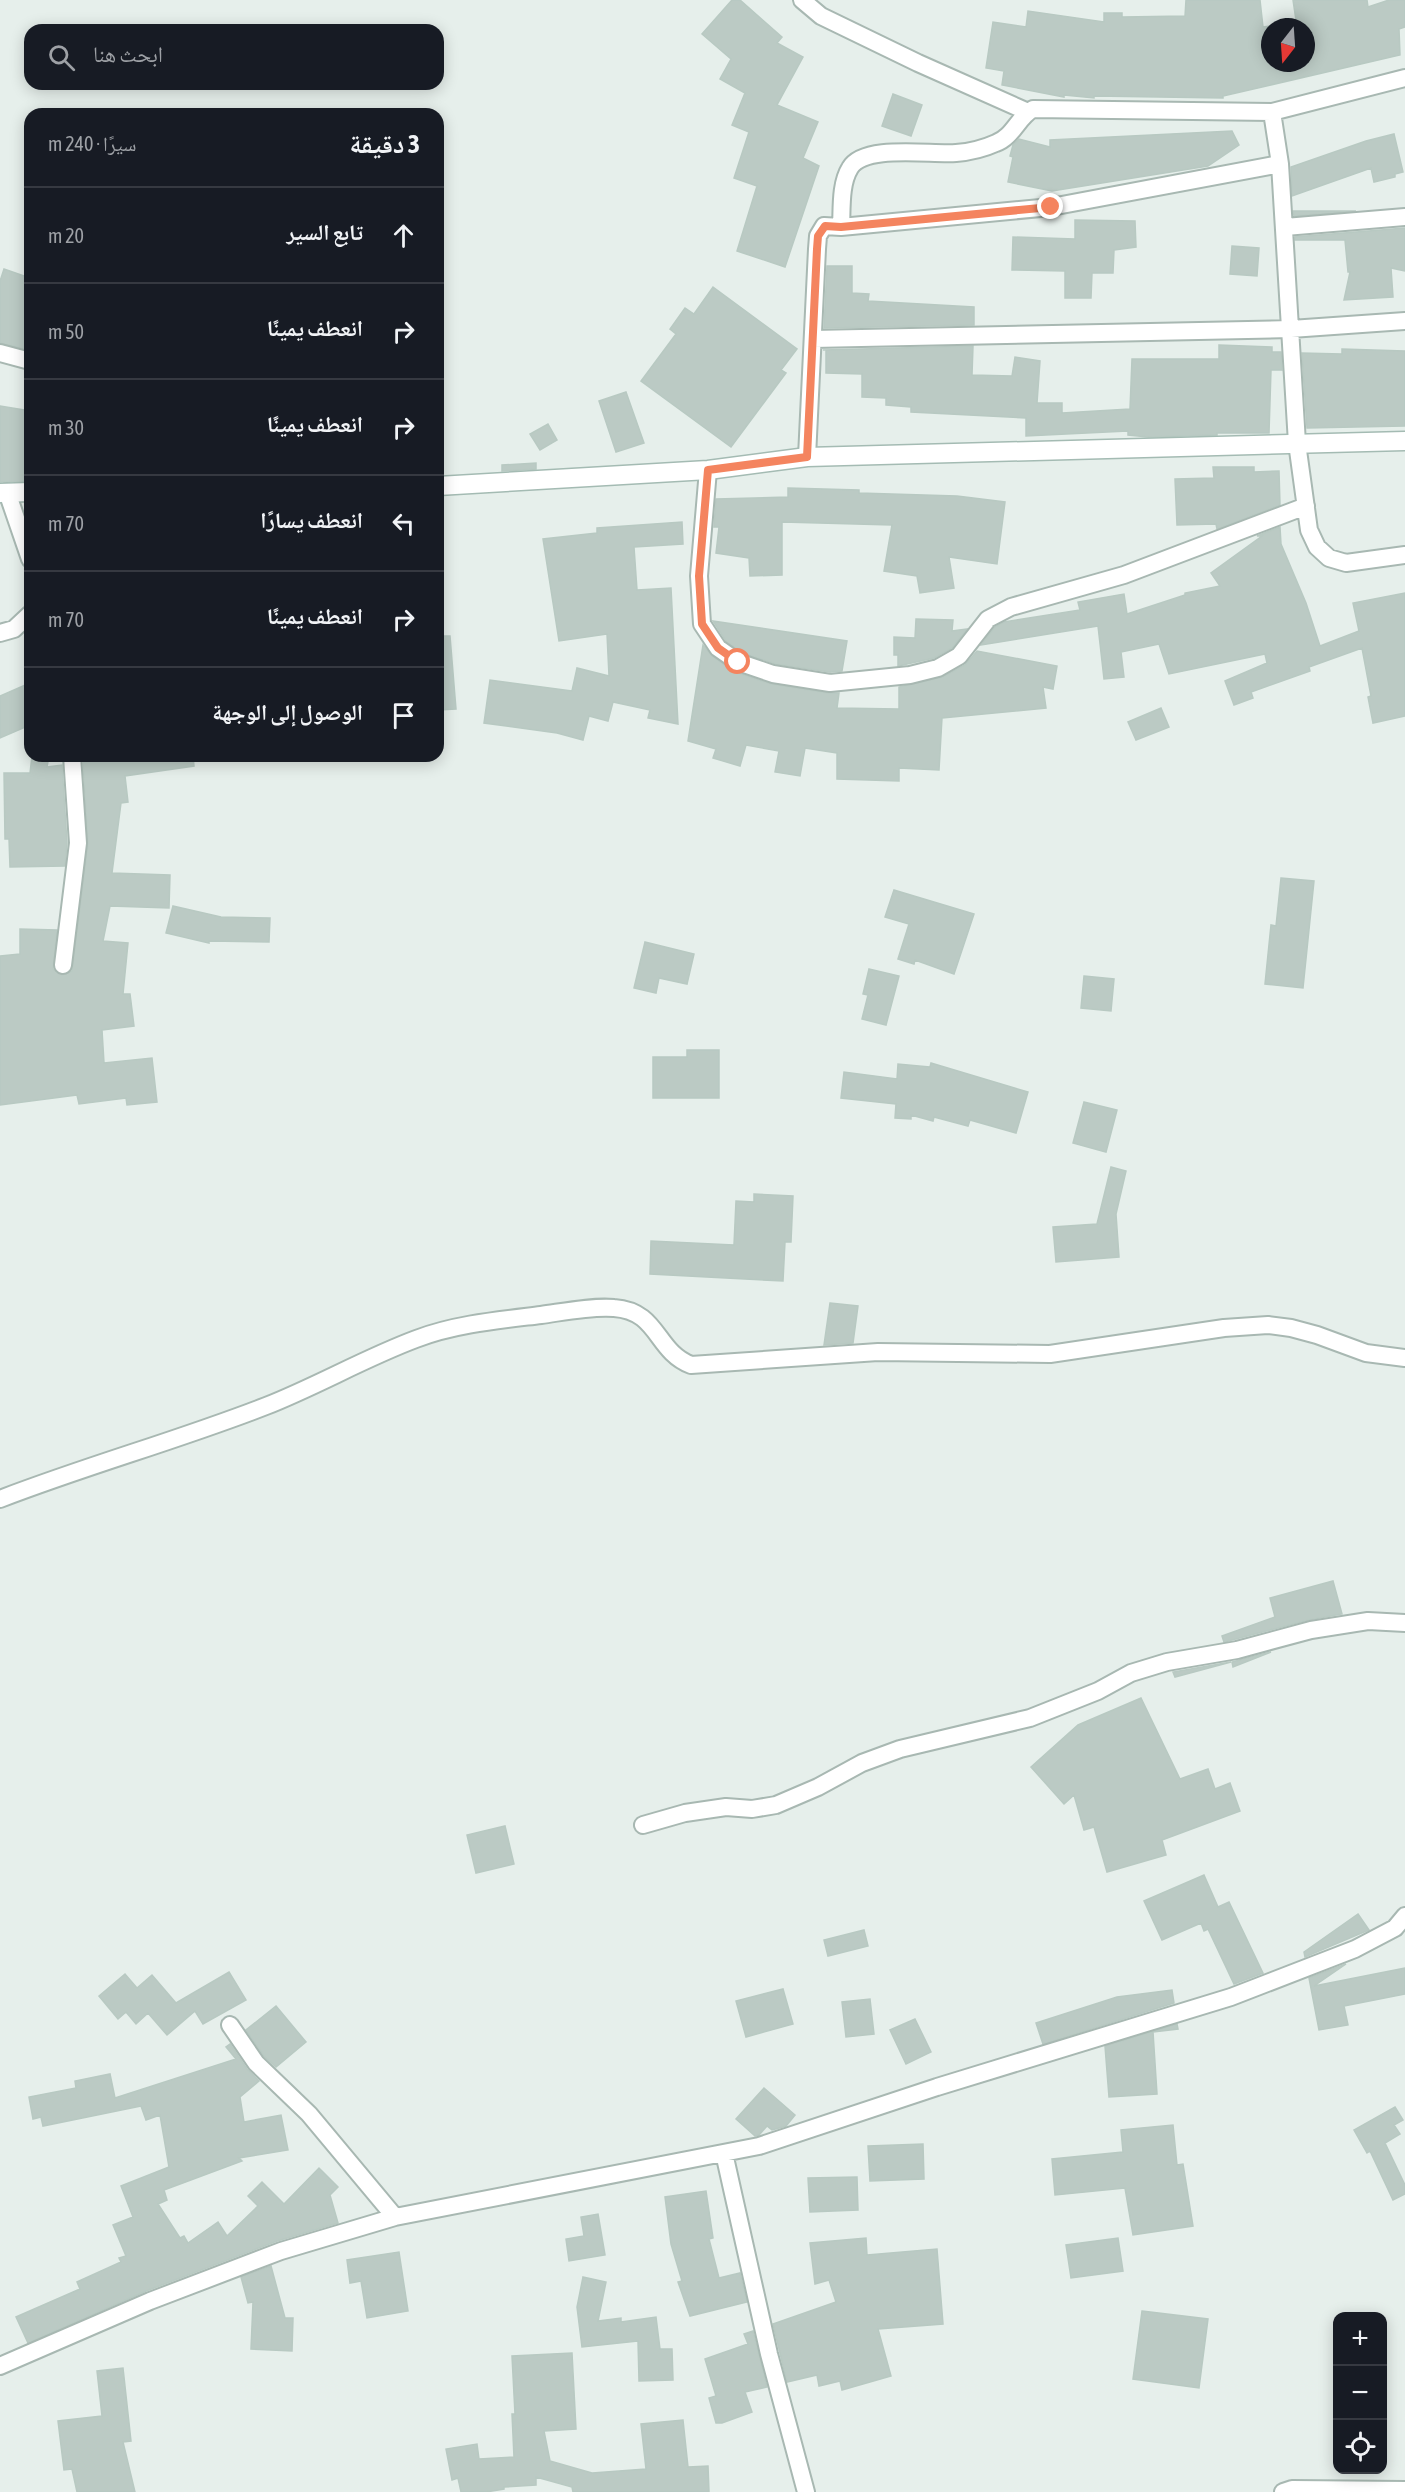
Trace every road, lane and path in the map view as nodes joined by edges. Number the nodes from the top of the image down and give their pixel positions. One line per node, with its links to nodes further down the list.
1 (802, 0): 3 (street)
2 (1405, 78): 4 (street)
3 (1028, 112): 4 (street); 7 (street)
4 (1272, 112): 5 (street)
5 (1280, 164): 7 (street); 8 (street)
6 (1405, 217): 8 (street)
7 (841, 227): 11 (street)
8 (1285, 227): 10 (street)
9 (1405, 321): 10 (street)
10 (1291, 329): 11 (street); 15 (street)
11 (813, 339): 16 (street)
12 (0, 352): 13 (street)
13 (24, 359)
14 (1405, 441): 15 (main road)
15 (1297, 442): 16 (main road); 21 (street)
16 (807, 457): 17 (main road)
17 (708, 470): 18 (main road); 21 (street)
18 (444, 486)
19 (3, 492): 20 (main road); 22 (street)
20 (24, 492)
21 (1306, 506): 23 (street)
22 (24, 544)
23 (1405, 555)
24 (24, 620): 25 (street)
25 (0, 633)
26 (73, 762): 27 (street)
27 (63, 965)
28 (1405, 1358): 29 (street)
29 (0, 1499)
30 (1405, 1623): 31 (street)
31 (643, 1825)
32 (1405, 1916): 34 (street)
33 (230, 2025): 35 (street)
34 (724, 2153): 35 (street); 38 (street)
35 (395, 2217): 36 (street)
36 (0, 2366)
37 (1405, 2490): 39 (street)
38 (806, 2492)
39 (1283, 2492)

